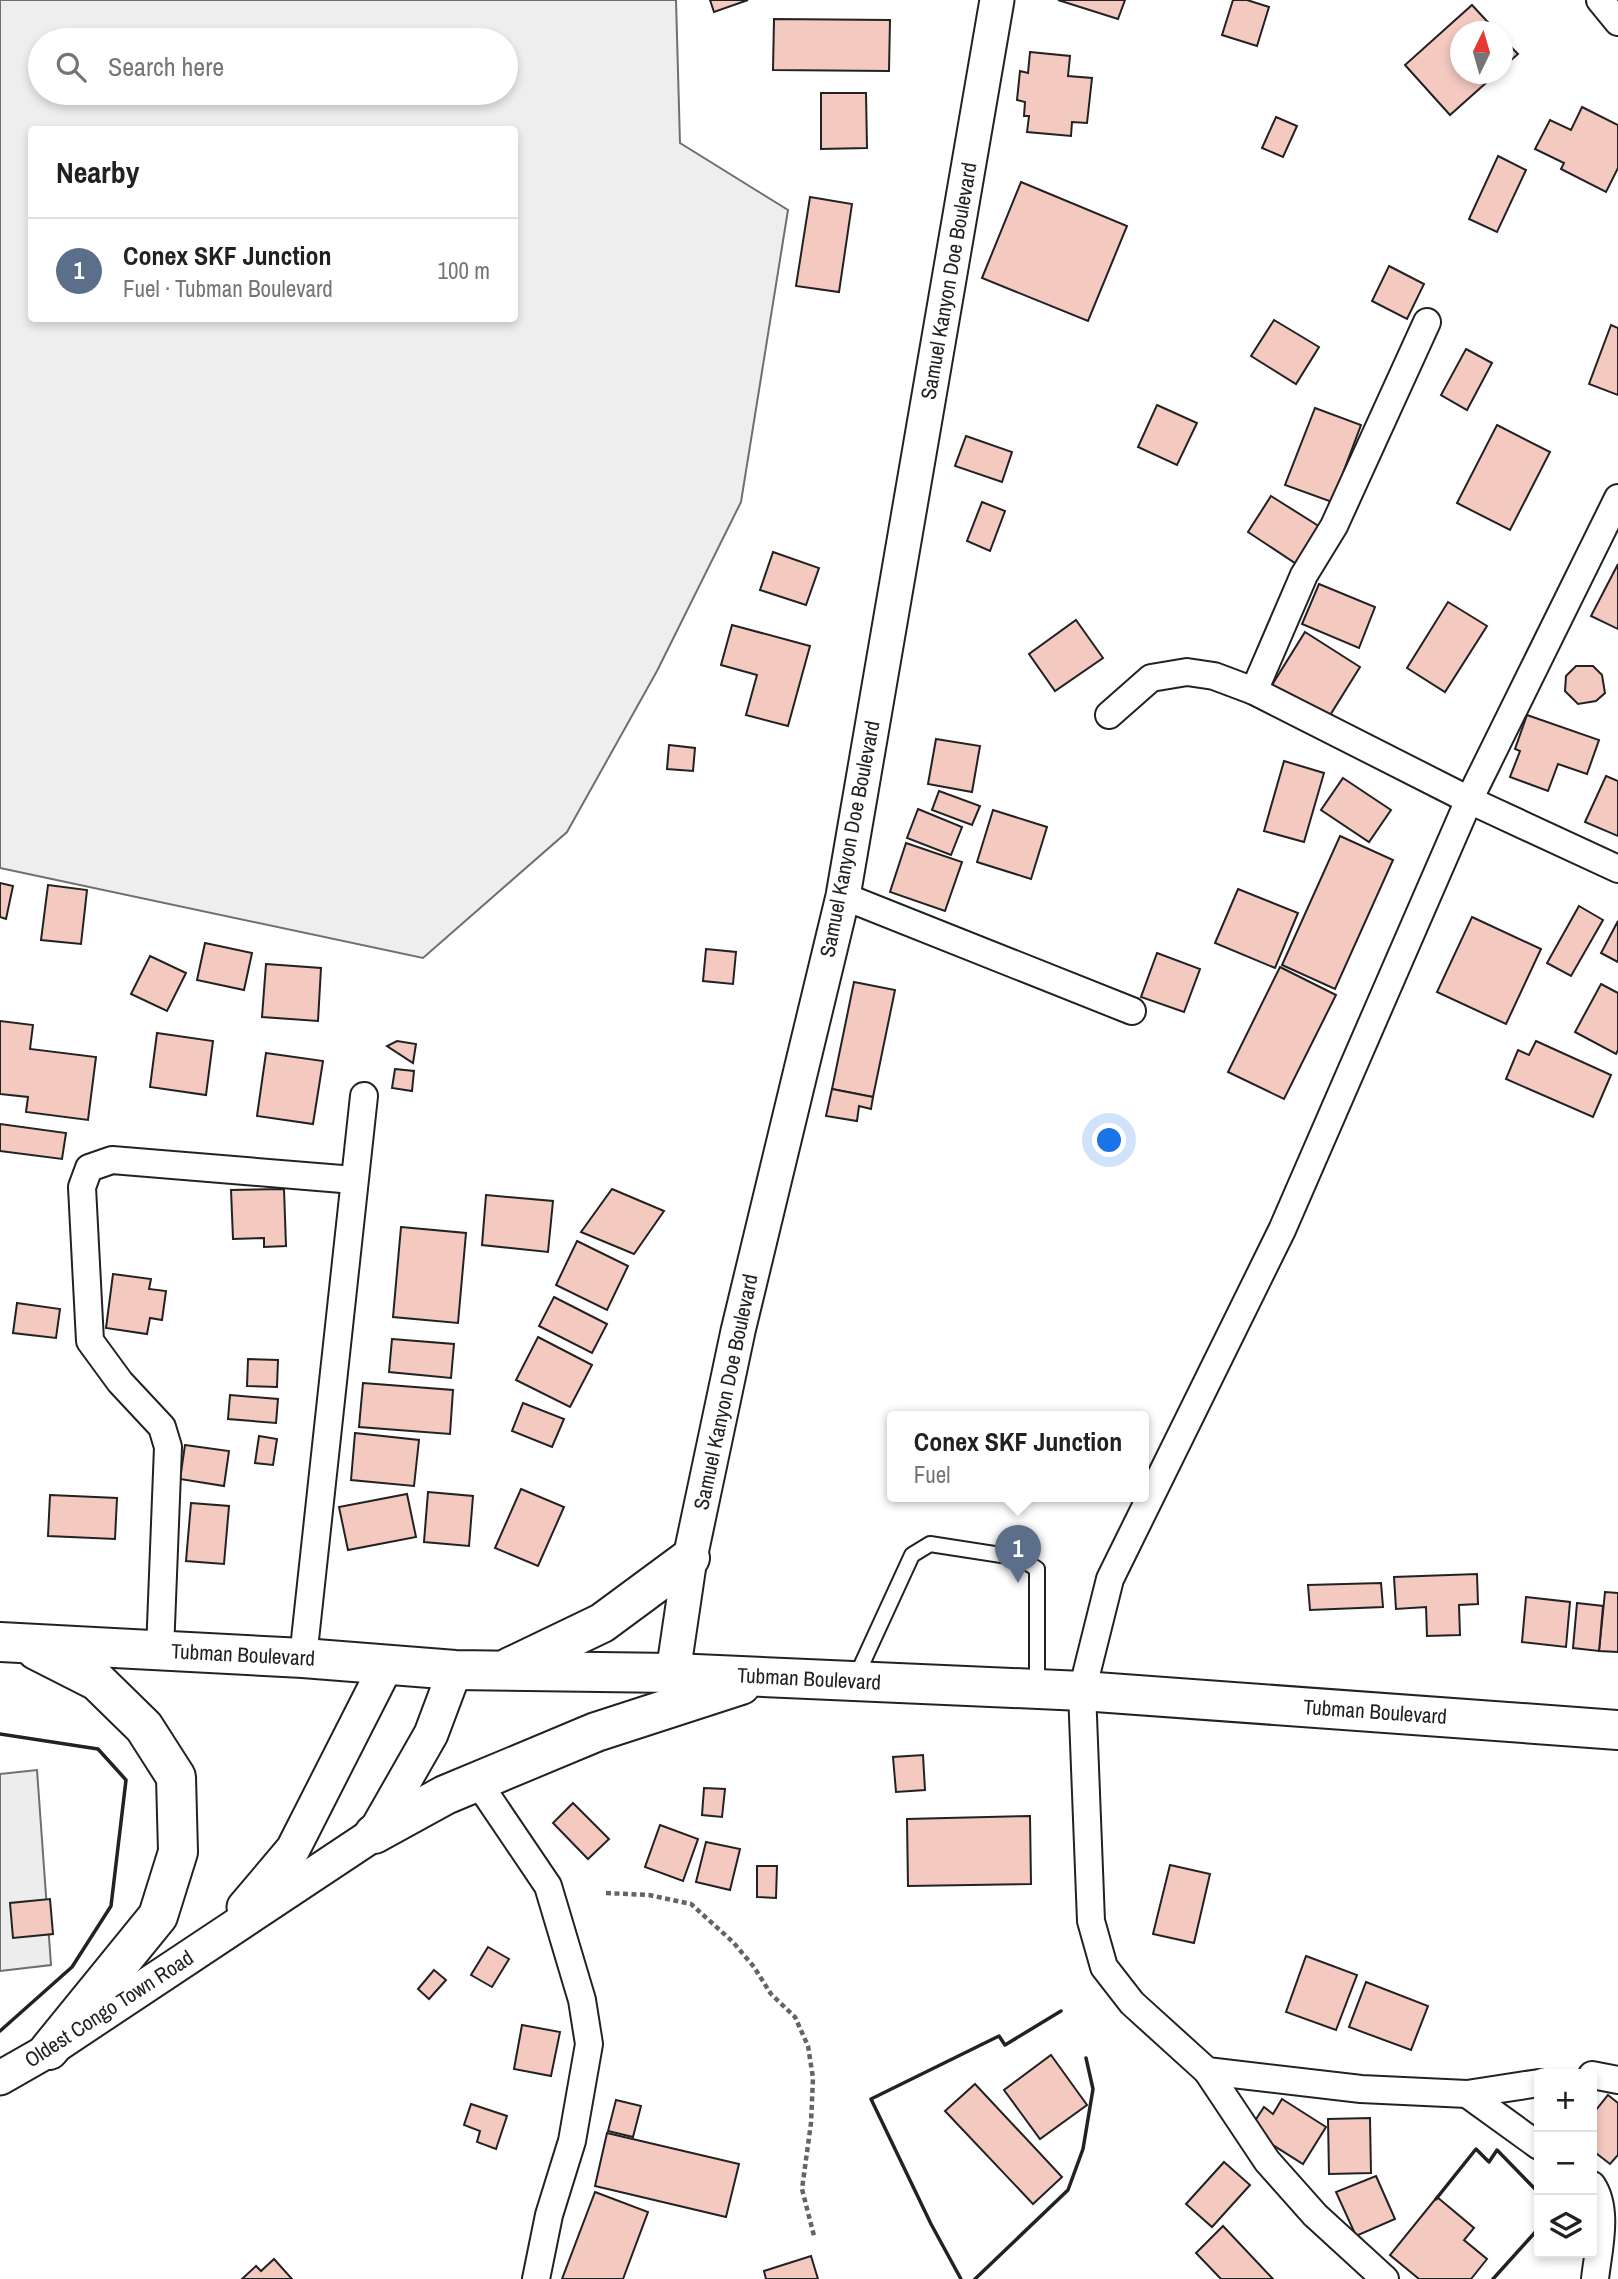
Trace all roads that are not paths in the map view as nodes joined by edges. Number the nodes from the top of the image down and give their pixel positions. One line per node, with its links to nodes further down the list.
1 (997, 0): 10 (street, Samuel Kanyon Doe Boulevard)
2 (1600, 0): 3 (street)
3 (1618, 22)
4 (1427, 322): 6 (street)
5 (1618, 498): 8 (street)
6 (1254, 691): 7 (street); 8 (street)
7 (1109, 715)
8 (1469, 800): 9 (street); 14 (street)
9 (1618, 869)
10 (843, 896): 11 (street); 16 (street, Samuel Kanyon Doe Boulevard)
11 (1132, 1011)
12 (364, 1096): 13 (street)
13 (354, 1180): 18 (street); 19 (street)
14 (1149, 1501)
15 (1149, 1502): 27 (street)
16 (690, 1559): 22 (highway); 23 (street, Samuel Kanyon Doe Boulevard)
17 (12, 1643): 18 (highway, Tubman Boulevard); 32 (highway)
18 (160, 1651): 19 (highway, Tubman Boulevard)
19 (303, 1658): 20 (highway, Tubman Boulevard)
20 (387, 1664): 21 (highway, Tubman Boulevard); 31 (street)
21 (455, 1670): 22 (highway, Tubman Boulevard); 30 (street)
22 (501, 1672): 23 (highway, Tubman Boulevard)
23 (673, 1673): 24 (highway, Tubman Boulevard)
24 (765, 1678): 25 (highway, Tubman Boulevard); 29 (highway)
25 (854, 1682): 26 (highway, Tubman Boulevard); 26 (lane)
26 (1037, 1689): 27 (highway, Tubman Boulevard)
27 (1082, 1691): 28 (highway, Tubman Boulevard); 33 (street)
28 (1618, 1730)
29 (477, 1781): 30 (highway); 41 (street)
30 (374, 1834): 31 (street, Oldest Congo Town Road)
31 (217, 1938): 32 (street, Oldest Congo Town Road)
32 (49, 2050): 35 (street, Oldest Congo Town Road)
33 (1208, 2071): 38 (street); 42 (street)
34 (1597, 2076): 36 (street)
35 (0, 2078)
36 (1618, 2080)
37 (1534, 2084): 38 (street)
38 (1467, 2094): 39 (street)
39 (1534, 2142)
40 (1597, 2192): 43 (street)
41 (536, 2279)
42 (1385, 2279)
43 (1595, 2279)

